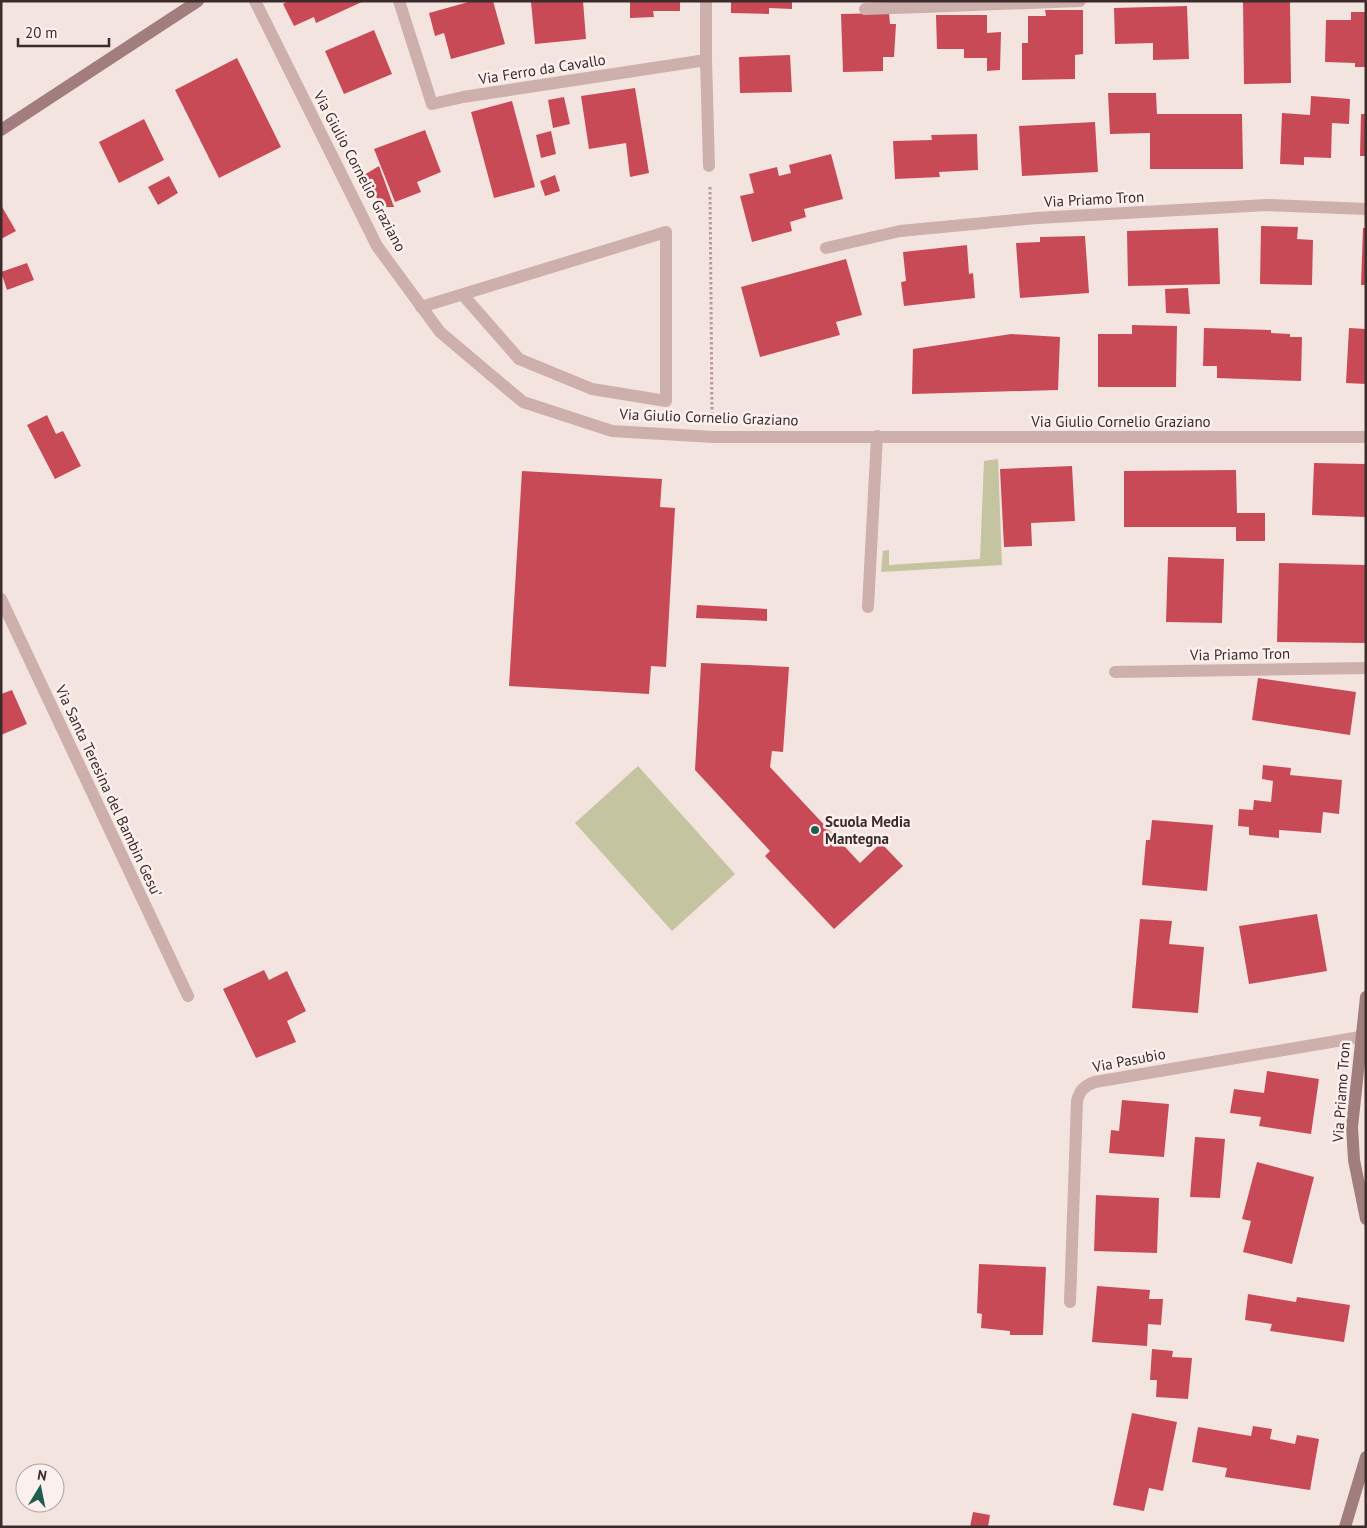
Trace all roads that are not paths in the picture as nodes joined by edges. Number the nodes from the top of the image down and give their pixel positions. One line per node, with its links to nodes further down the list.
1 (198, 1): 9 (street)
2 (255, 1): 14 (street, Via Giulio Cornelio Graziano)
3 (399, 1): 8 (street, Via Ferro da Cavallo)
4 (706, 1): 8 (street)
5 (1080, 1): 6 (street)
6 (923, 4): 7 (street)
7 (864, 9)
8 (706, 60): 10 (street)
9 (1, 130)
10 (709, 166)
11 (1366, 209): 12 (street, Via Priamo Tron)
12 (826, 248)
13 (463, 295): 13 (street); 14 (street)
14 (421, 307): 15 (street, Via Giulio Cornelio Graziano)
15 (877, 436): 16 (street, Via Giulio Cornelio Graziano); 18 (street)
16 (1366, 437)
17 (1, 599): 21 (street, Via Santa Teresina del Bambin Gesu')
18 (868, 608)
19 (1366, 668): 20 (street, Via Priamo Tron)
20 (1115, 672)
21 (188, 996)
22 (1366, 997): 23 (street, Via Priamo Tron)
23 (1364, 1036): 24 (street, Via Priamo Tron); 25 (street, Via Pasubio)
24 (1366, 1219)
25 (1070, 1302)
26 (1366, 1457): 27 (street)
27 (1345, 1527)

